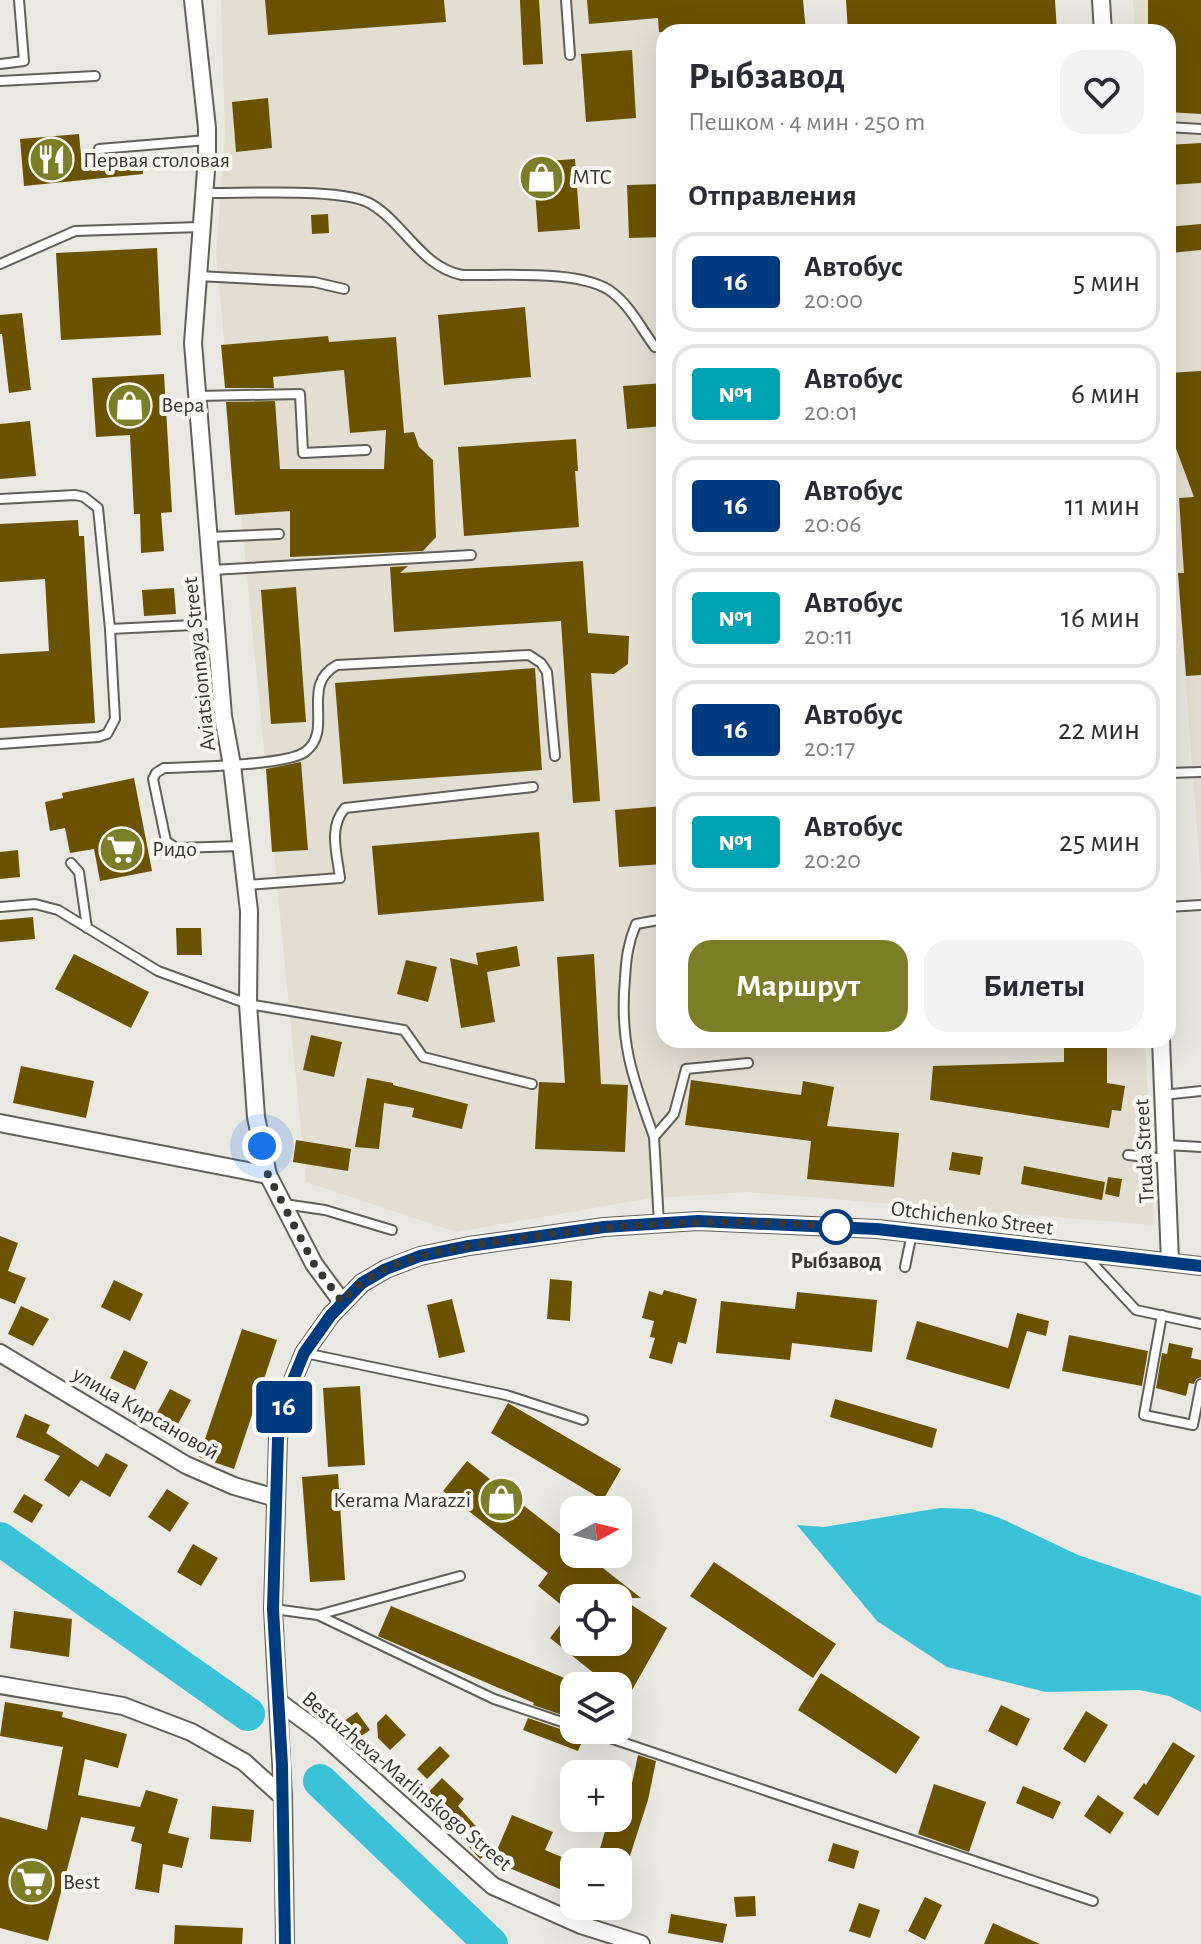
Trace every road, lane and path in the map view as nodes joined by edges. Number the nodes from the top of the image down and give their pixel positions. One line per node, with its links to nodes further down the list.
1 (19, 0): 7 (lane)
2 (193, 0): 12 (street, Aviatsionnaya Street)
3 (566, 0): 6 (lane)
4 (1101, 0): 5 (street)
5 (1102, 24)
6 (570, 55)
7 (0, 64)
8 (95, 76): 9 (lane)
9 (0, 81)
10 (1176, 127): 11 (lane)
11 (1201, 129)
12 (207, 140): 13 (lane); 14 (street, Aviatsionnaya Street)
13 (99, 149)
14 (204, 193): 15 (street, Aviatsionnaya Street); 19 (lane)
15 (200, 227): 16 (lane); 17 (street, Aviatsionnaya Street)
16 (0, 264)
17 (197, 276): 18 (lane); 20 (street, Aviatsionnaya Street)
18 (344, 289)
19 (655, 347)
20 (197, 396): 21 (lane); 24 (street, Aviatsionnaya Street)
21 (366, 450)
22 (0, 499): 28 (lane)
23 (279, 534): 24 (lane)
24 (208, 537): 26 (street, Aviatsionnaya Street)
25 (471, 555): 26 (lane)
26 (211, 570): 27 (street, Aviatsionnaya Street)
27 (215, 624): 28 (lane); 31 (street, Aviatsionnaya Street)
28 (110, 629): 29 (lane)
29 (0, 744)
30 (555, 756): 31 (lane)
31 (232, 765): 35 (street, Aviatsionnaya Street); 35 (lane)
32 (1201, 772): 33 (lane)
33 (1176, 773)
34 (533, 787): 37 (lane)
35 (242, 846): 37 (street, Aviatsionnaya Street)
36 (71, 863): 42 (lane)
37 (247, 885): 43 (street, Aviatsionnaya Street)
38 (1201, 905): 40 (lane)
39 (0, 907): 42 (lane)
40 (1176, 907)
41 (656, 920): 50 (lane)
42 (87, 928): 43 (lane)
43 (248, 1004): 46 (lane); 54 (street, Aviatsionnaya Street)
44 (1161, 1048): 48 (street, Truda Street)
45 (748, 1063): 50 (lane)
46 (532, 1084)
47 (1201, 1091): 48 (lane)
48 (1163, 1095): 52 (street, Truda Street)
49 (0, 1123): 54 (street)
50 (654, 1137): 56 (lane)
51 (1201, 1147): 52 (lane)
52 (1166, 1152): 53 (lane); 60 (street, Truda Street)
53 (1128, 1155)
54 (268, 1175): 55 (street, Aviatsionnaya Street)
55 (284, 1204): 57 (lane); 63 (street, Aviatsionnaya Street)
56 (659, 1223): 58 (street, Otchichenko Street); 63 (street, Otchichenko Street)
57 (392, 1230)
58 (912, 1233): 59 (street, Otchichenko Street); 62 (lane)
59 (1084, 1253): 60 (street, Otchichenko Street); 64 (lane)
60 (1170, 1261): 61 (street, Otchichenko Street)
61 (1201, 1266)
62 (905, 1267)
63 (342, 1302): 67 (street, Otchichenko Street)
64 (1162, 1315): 65 (lane); 68 (lane)
65 (1201, 1324)
66 (0, 1353): 70 (street, улица Кирсановой)
67 (304, 1353): 69 (lane); 70 (street, Otchichenko Street)
68 (1201, 1384)
69 (583, 1420)
70 (276, 1498): 72 (street, Bestuzheva-Marlinskogo Street)
71 (460, 1576): 73 (lane)
72 (273, 1609): 73 (lane); 75 (street, Bestuzheva-Marlinskogo Street)
73 (318, 1615): 76 (lane)
74 (0, 1685): 78 (street)
75 (279, 1702): 78 (street, Bestuzheva-Marlinskogo Street); 81 (street, Bestuzheva-Marlinskogo Street)
76 (560, 1721)
77 (628, 1744): 79 (lane)
78 (283, 1797): 80 (street, Bestuzheva-Marlinskogo Street)
79 (1093, 1901)
80 (285, 1944)
81 (641, 1944)

